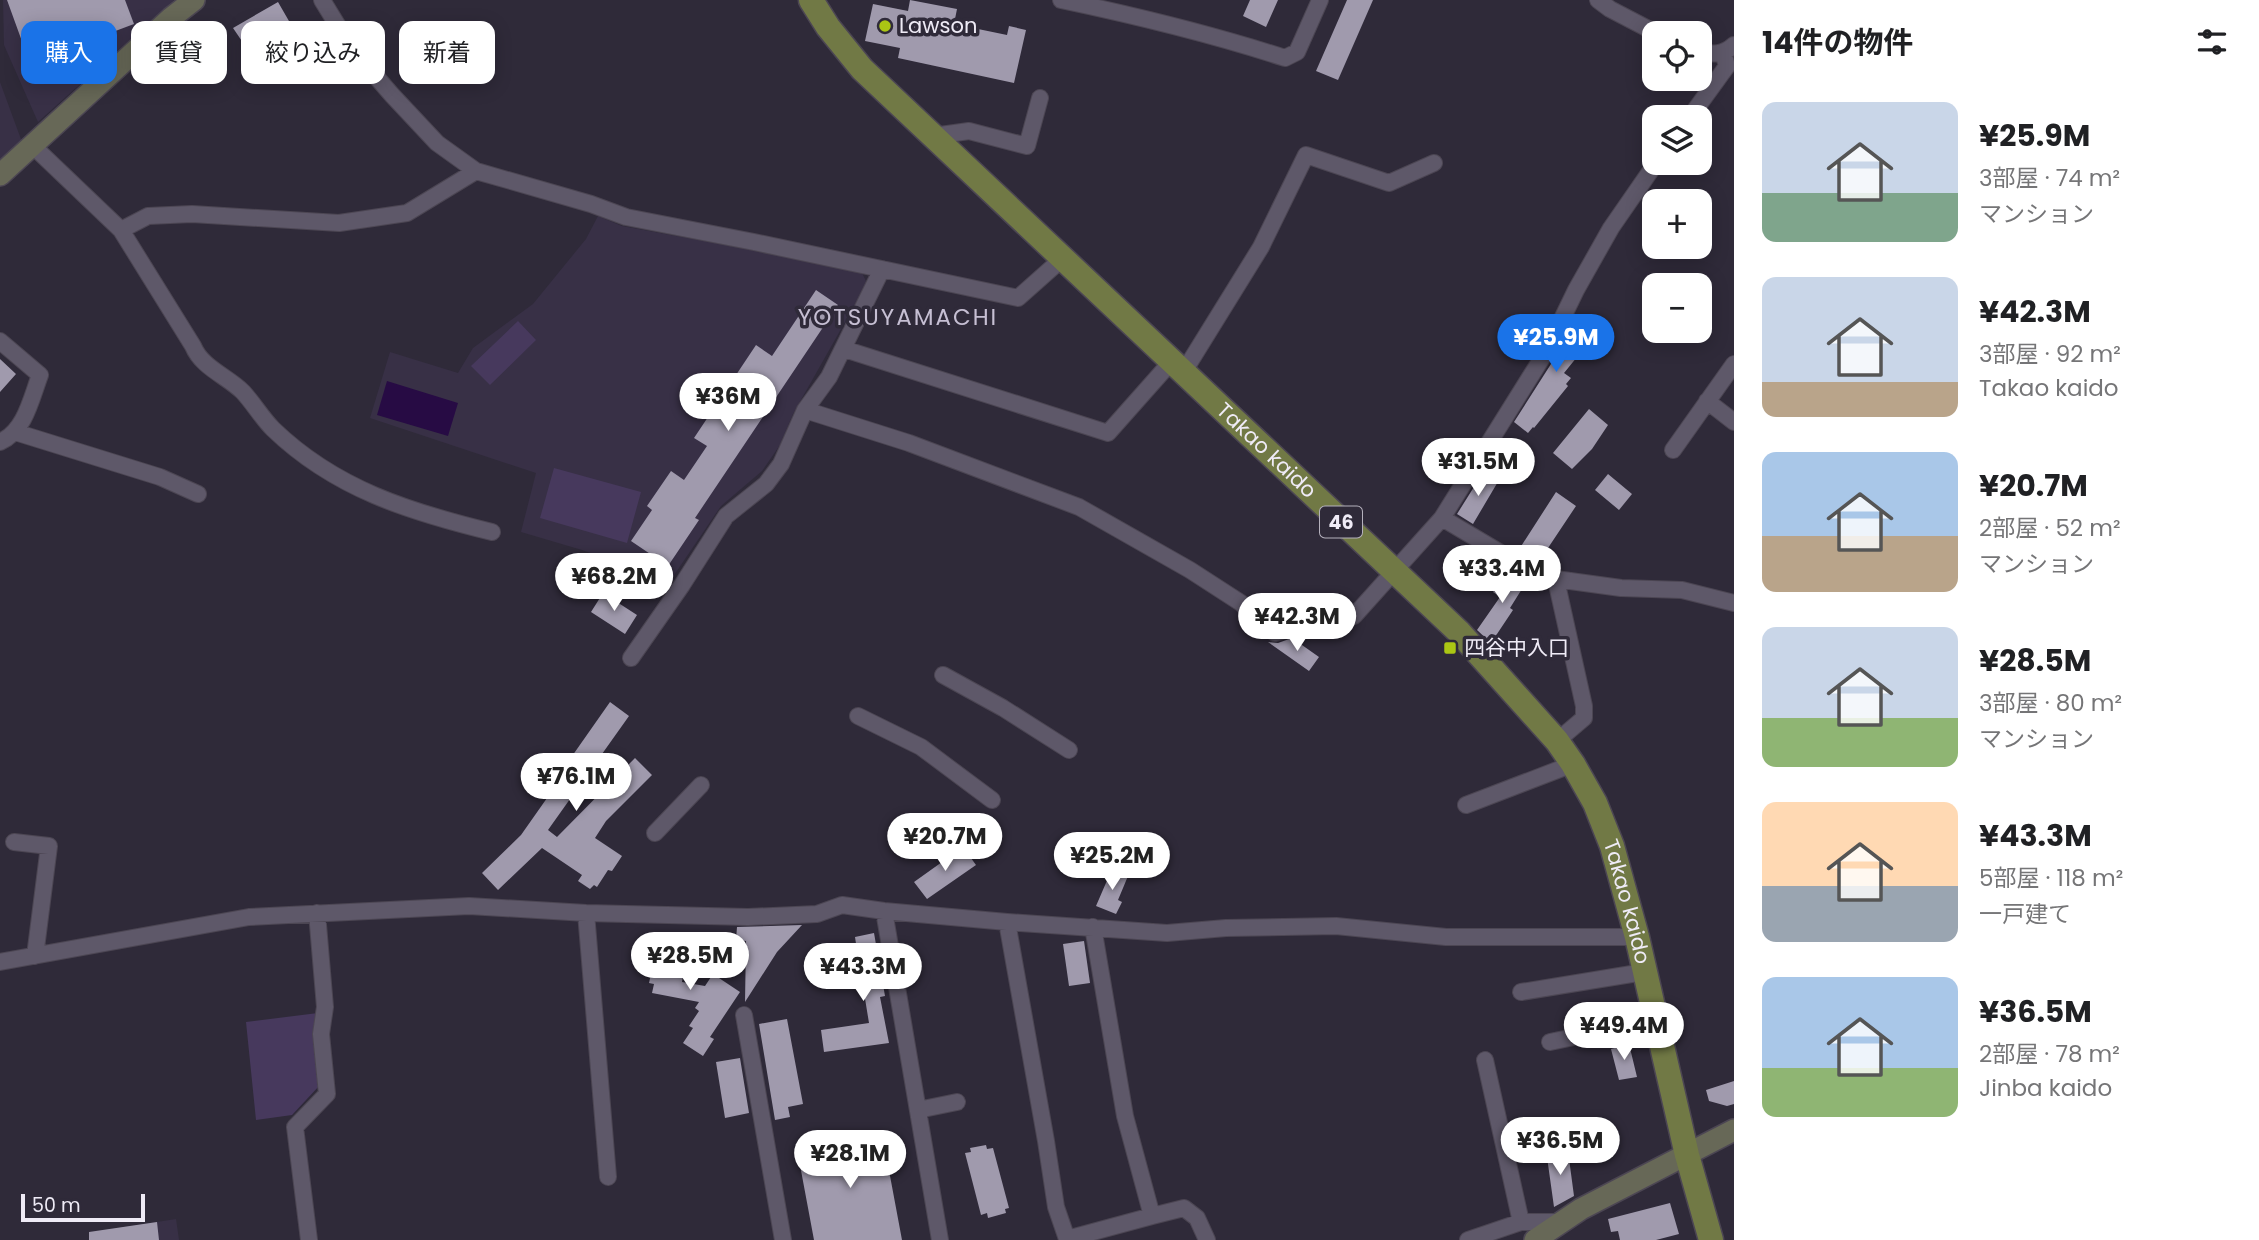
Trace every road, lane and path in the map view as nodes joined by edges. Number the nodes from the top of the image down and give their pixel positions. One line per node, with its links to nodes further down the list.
1 (194, 0): 13 (street)
2 (322, 0): 15 (street)
3 (811, 0): 12 (main road, Takao kaido / 46)
4 (1061, 0): 5 (street)
5 (1320, 0)
6 (1598, 0): 7 (street)
7 (1642, 25)
8 (1712, 54): 9 (street)
9 (1730, 59): 11 (street)
10 (1040, 98): 12 (street)
11 (1698, 105)
12 (933, 136): 19 (main road, Takao kaido / 46)
13 (33, 146): 16 (street); 18 (street)
14 (1434, 163): 24 (street)
15 (476, 171): 18 (street); 20 (street)
16 (0, 175)
17 (1648, 175): 32 (street)
18 (121, 230): 33 (street)
19 (1063, 258): 20 (street); 24 (main road, Takao kaido / 46)
20 (882, 269): 22 (street)
21 (0, 341): 28 (street)
22 (844, 349): 24 (street); 26 (street)
23 (1734, 364): 25 (street)
24 (1177, 368): 34 (main road, Takao kaido / 46)
25 (1707, 401): 27 (street); 30 (street)
26 (805, 410): 34 (street); 37 (street)
27 (1734, 422)
28 (15, 432): 29 (street); 31 (street)
29 (0, 442)
30 (1673, 450)
31 (198, 494)
32 (1442, 518): 34 (street); 35 (street)
33 (492, 531)
34 (1393, 571): 40 (main road, Takao kaido / 46)
35 (1556, 580): 36 (street); 40 (street)
36 (1734, 603)
37 (631, 658)
38 (943, 674): 41 (street)
39 (858, 716): 44 (street)
40 (1557, 741): 42 (main road, Takao kaido / 46)
41 (1069, 750)
42 (1573, 764): 45 (street); 53 (main road, Takao kaido / 46)
43 (701, 785): 46 (street)
44 (992, 800)
45 (1465, 806)
46 (655, 833)
47 (14, 842): 54 (street)
48 (884, 911): 50 (street); 51 (street); 63 (street)
49 (317, 913): 50 (street); 54 (street); 70 (street)
50 (586, 913): 66 (street)
51 (1007, 922): 52 (street); 67 (street)
52 (1093, 927): 53 (street); 67 (street)
53 (1637, 937): 56 (main road, Takao kaido / 46)
54 (35, 956): 55 (street)
55 (0, 962)
56 (1644, 972): 57 (street); 59 (main road, Takao kaido / 46)
57 (1521, 992)
58 (744, 1015): 71 (street)
59 (1655, 1020): 60 (street); 65 (main road, Takao kaido / 46)
60 (1550, 1042)
61 (1485, 1060): 68 (street)
62 (957, 1102): 63 (street)
63 (918, 1110): 72 (street)
64 (1734, 1130): 65 (street)
65 (1687, 1155): 69 (street); 76 (main road, Takao kaido / 46)
66 (608, 1177)
67 (1152, 1216): 73 (street)
68 (1521, 1222): 69 (street); 74 (street)
69 (1560, 1222): 75 (street)
70 (309, 1240)
71 (783, 1240)
72 (940, 1240)
73 (1208, 1240)
74 (1468, 1240)
75 (1535, 1240)
76 (1711, 1240)

